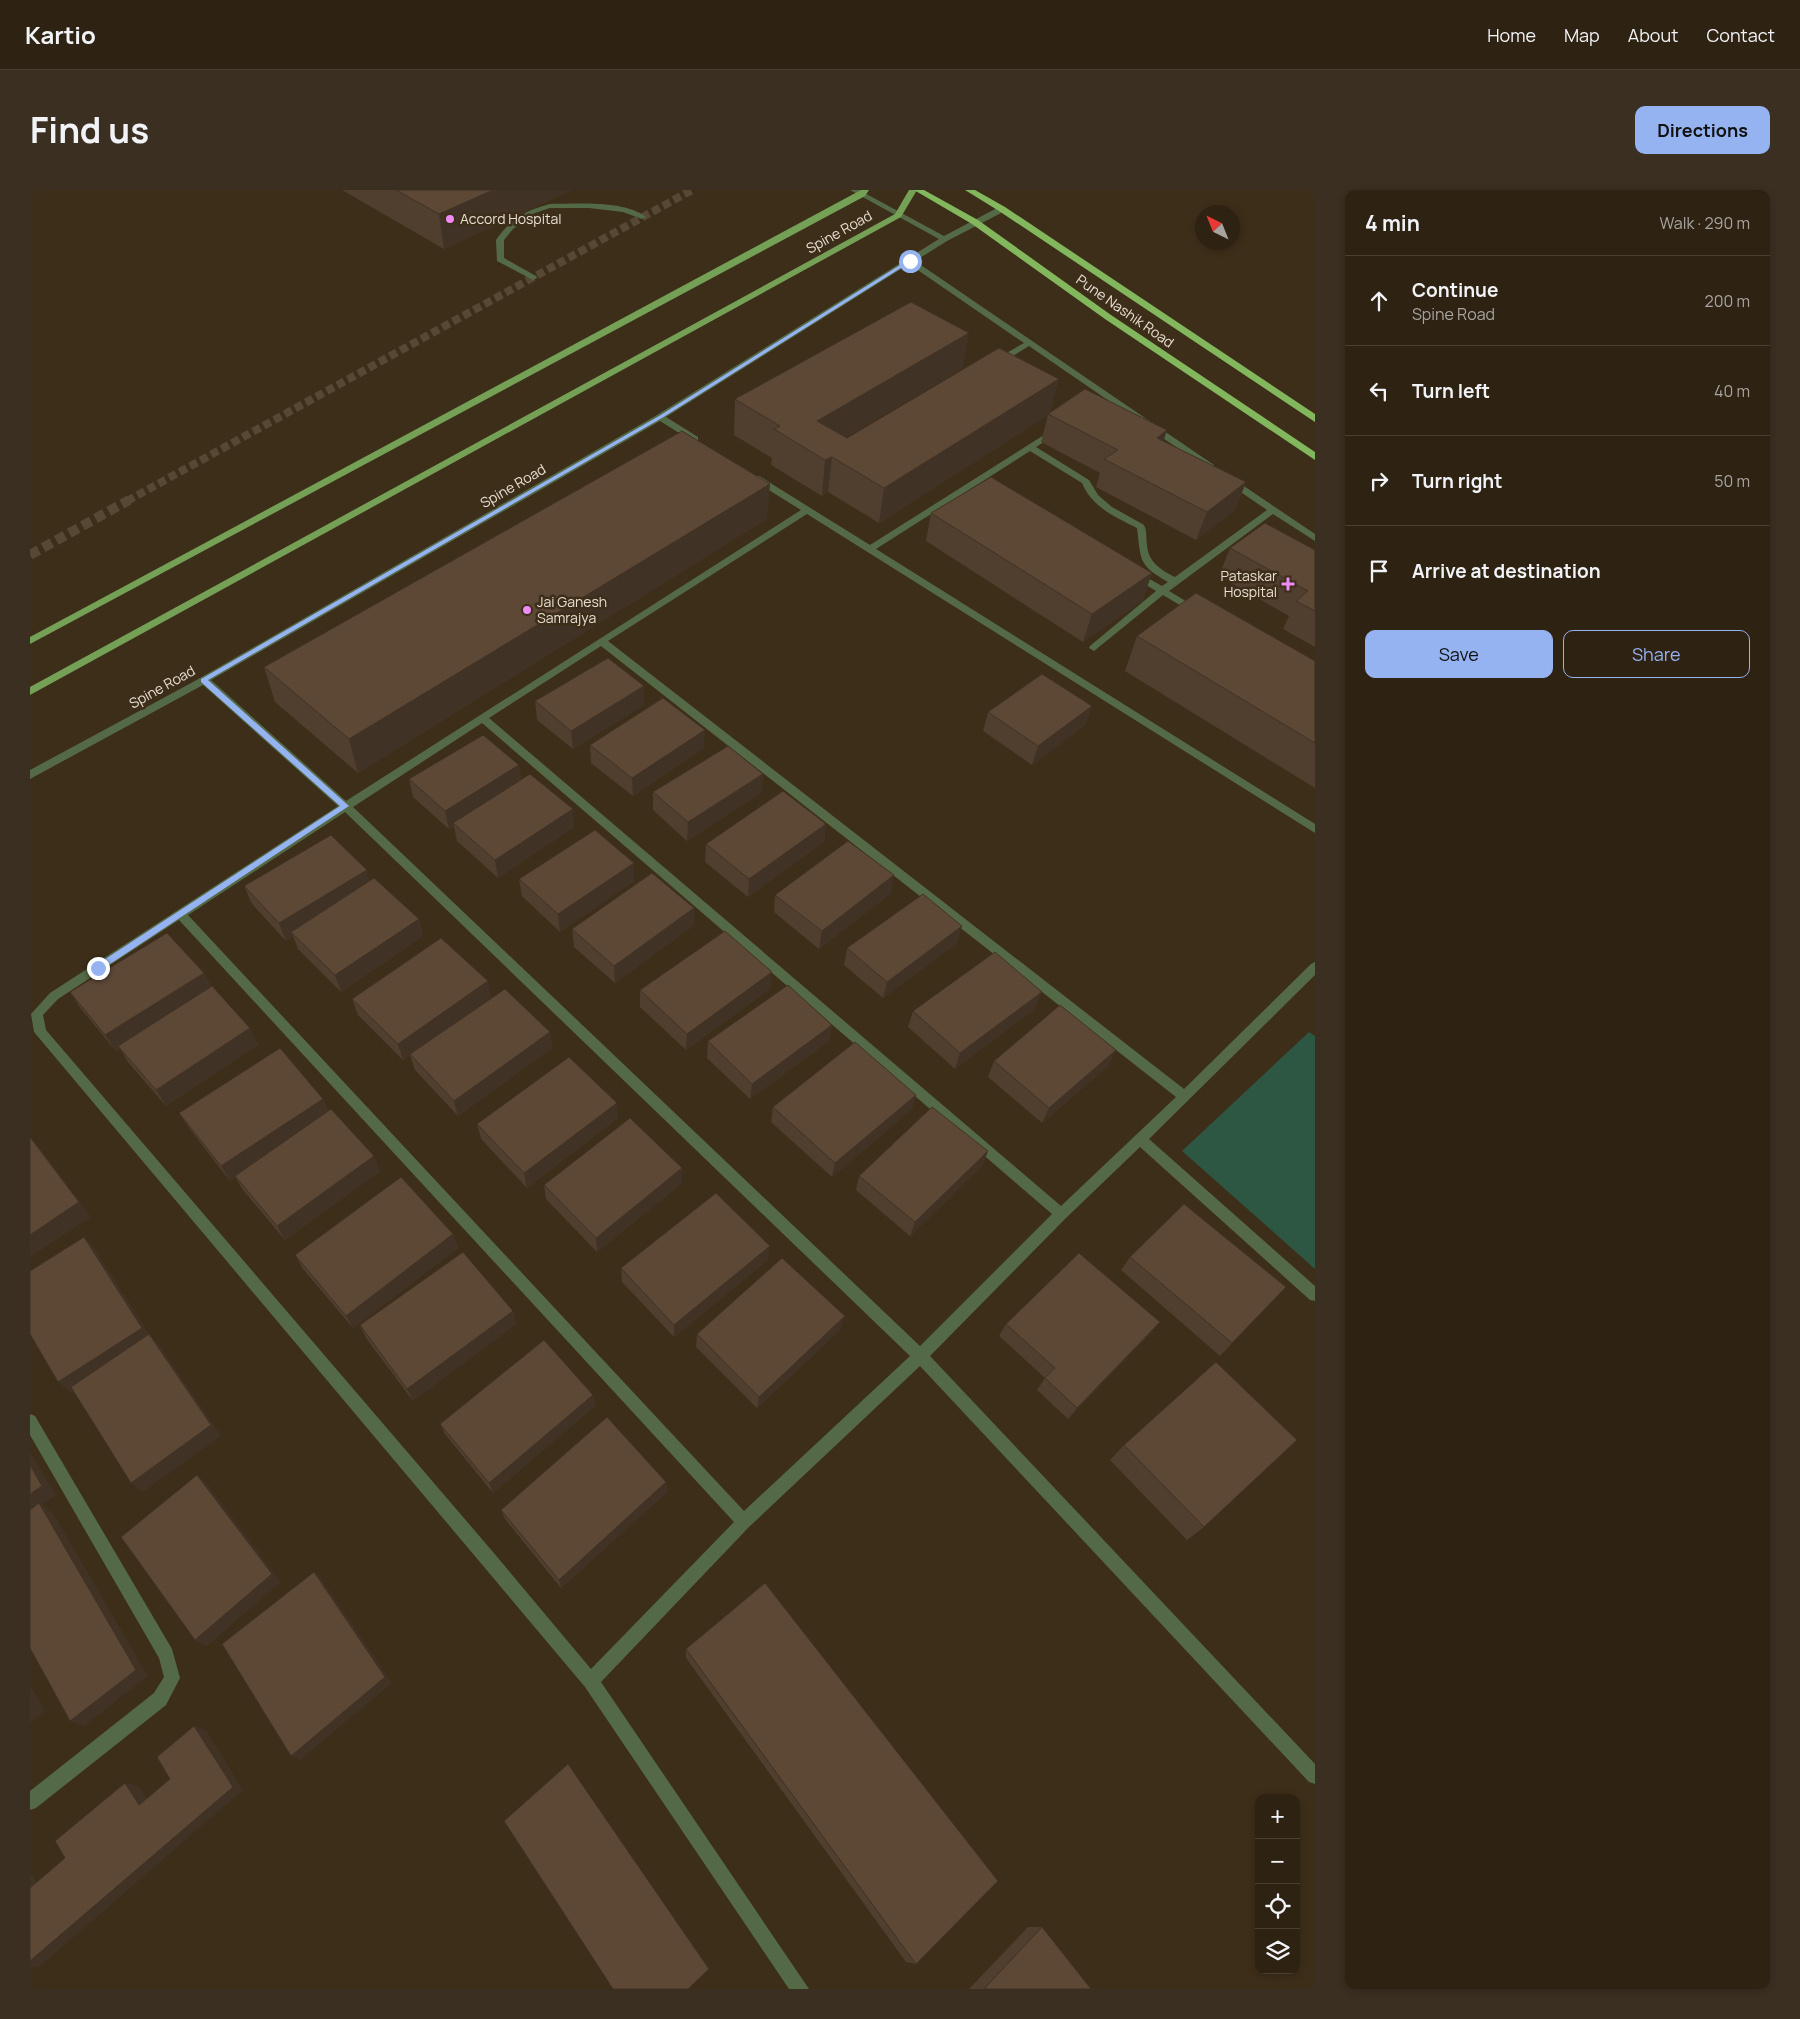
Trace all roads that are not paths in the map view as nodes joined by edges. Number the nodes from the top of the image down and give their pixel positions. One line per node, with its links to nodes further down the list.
1 (913, 190): 6 (main road)
2 (918, 190): 8 (highway, Pune Nashik Road)
3 (968, 190): 5 (highway, Pune Nashik Road)
4 (860, 191): 6 (street); 32 (main road, Spine Road)
5 (1002, 209): 8 (street, Spine Road); 15 (highway, Pune Nashik Road)
6 (898, 215): 9 (street); 35 (main road, Spine Road)
7 (642, 217): 11 (street)
8 (975, 222): 9 (street, Spine Road); 19 (highway, Pune Nashik Road)
9 (944, 239): 10 (street, Spine Road)
10 (910, 261): 12 (street); 14 (street, Spine Road)
11 (532, 278)
12 (1029, 343): 13 (street); 20 (street)
13 (986, 368)
14 (660, 417): 17 (street); 34 (street, Spine Road)
15 (1315, 419)
16 (1061, 427): 18 (street)
17 (701, 443)
18 (1030, 447): 26 (street); 28 (street)
19 (1315, 457)
20 (1215, 470)
21 (750, 474): 23 (street)
22 (1224, 476): 24 (street)
23 (808, 510): 26 (street); 31 (street)
24 (1273, 510): 25 (street); 28 (street)
25 (1315, 538)
26 (870, 549): 39 (street)
27 (1129, 572): 29 (street)
28 (1176, 582): 29 (street)
29 (1162, 592): 30 (street); 33 (street)
30 (1204, 616)
31 (600, 641): 36 (street); 42 (street)
32 (30, 642)
33 (1094, 648)
34 (204, 680): 37 (street, Spine Road); 38 (street)
35 (30, 691)
36 (483, 718): 38 (street); 44 (street)
37 (30, 775)
38 (345, 806): 40 (street); 46 (street)
39 (1315, 829)
40 (181, 915): 48 (street); 49 (street)
41 (1315, 967): 42 (street)
42 (1185, 1097): 43 (street)
43 (1141, 1140): 44 (street); 45 (street)
44 (1061, 1214): 46 (street)
45 (1315, 1295)
46 (920, 1356): 48 (street); 50 (street)
47 (30, 1421): 51 (street)
48 (744, 1522): 49 (street)
49 (591, 1681): 52 (street)
50 (1315, 1776)
51 (30, 1802)
52 (800, 1989)

